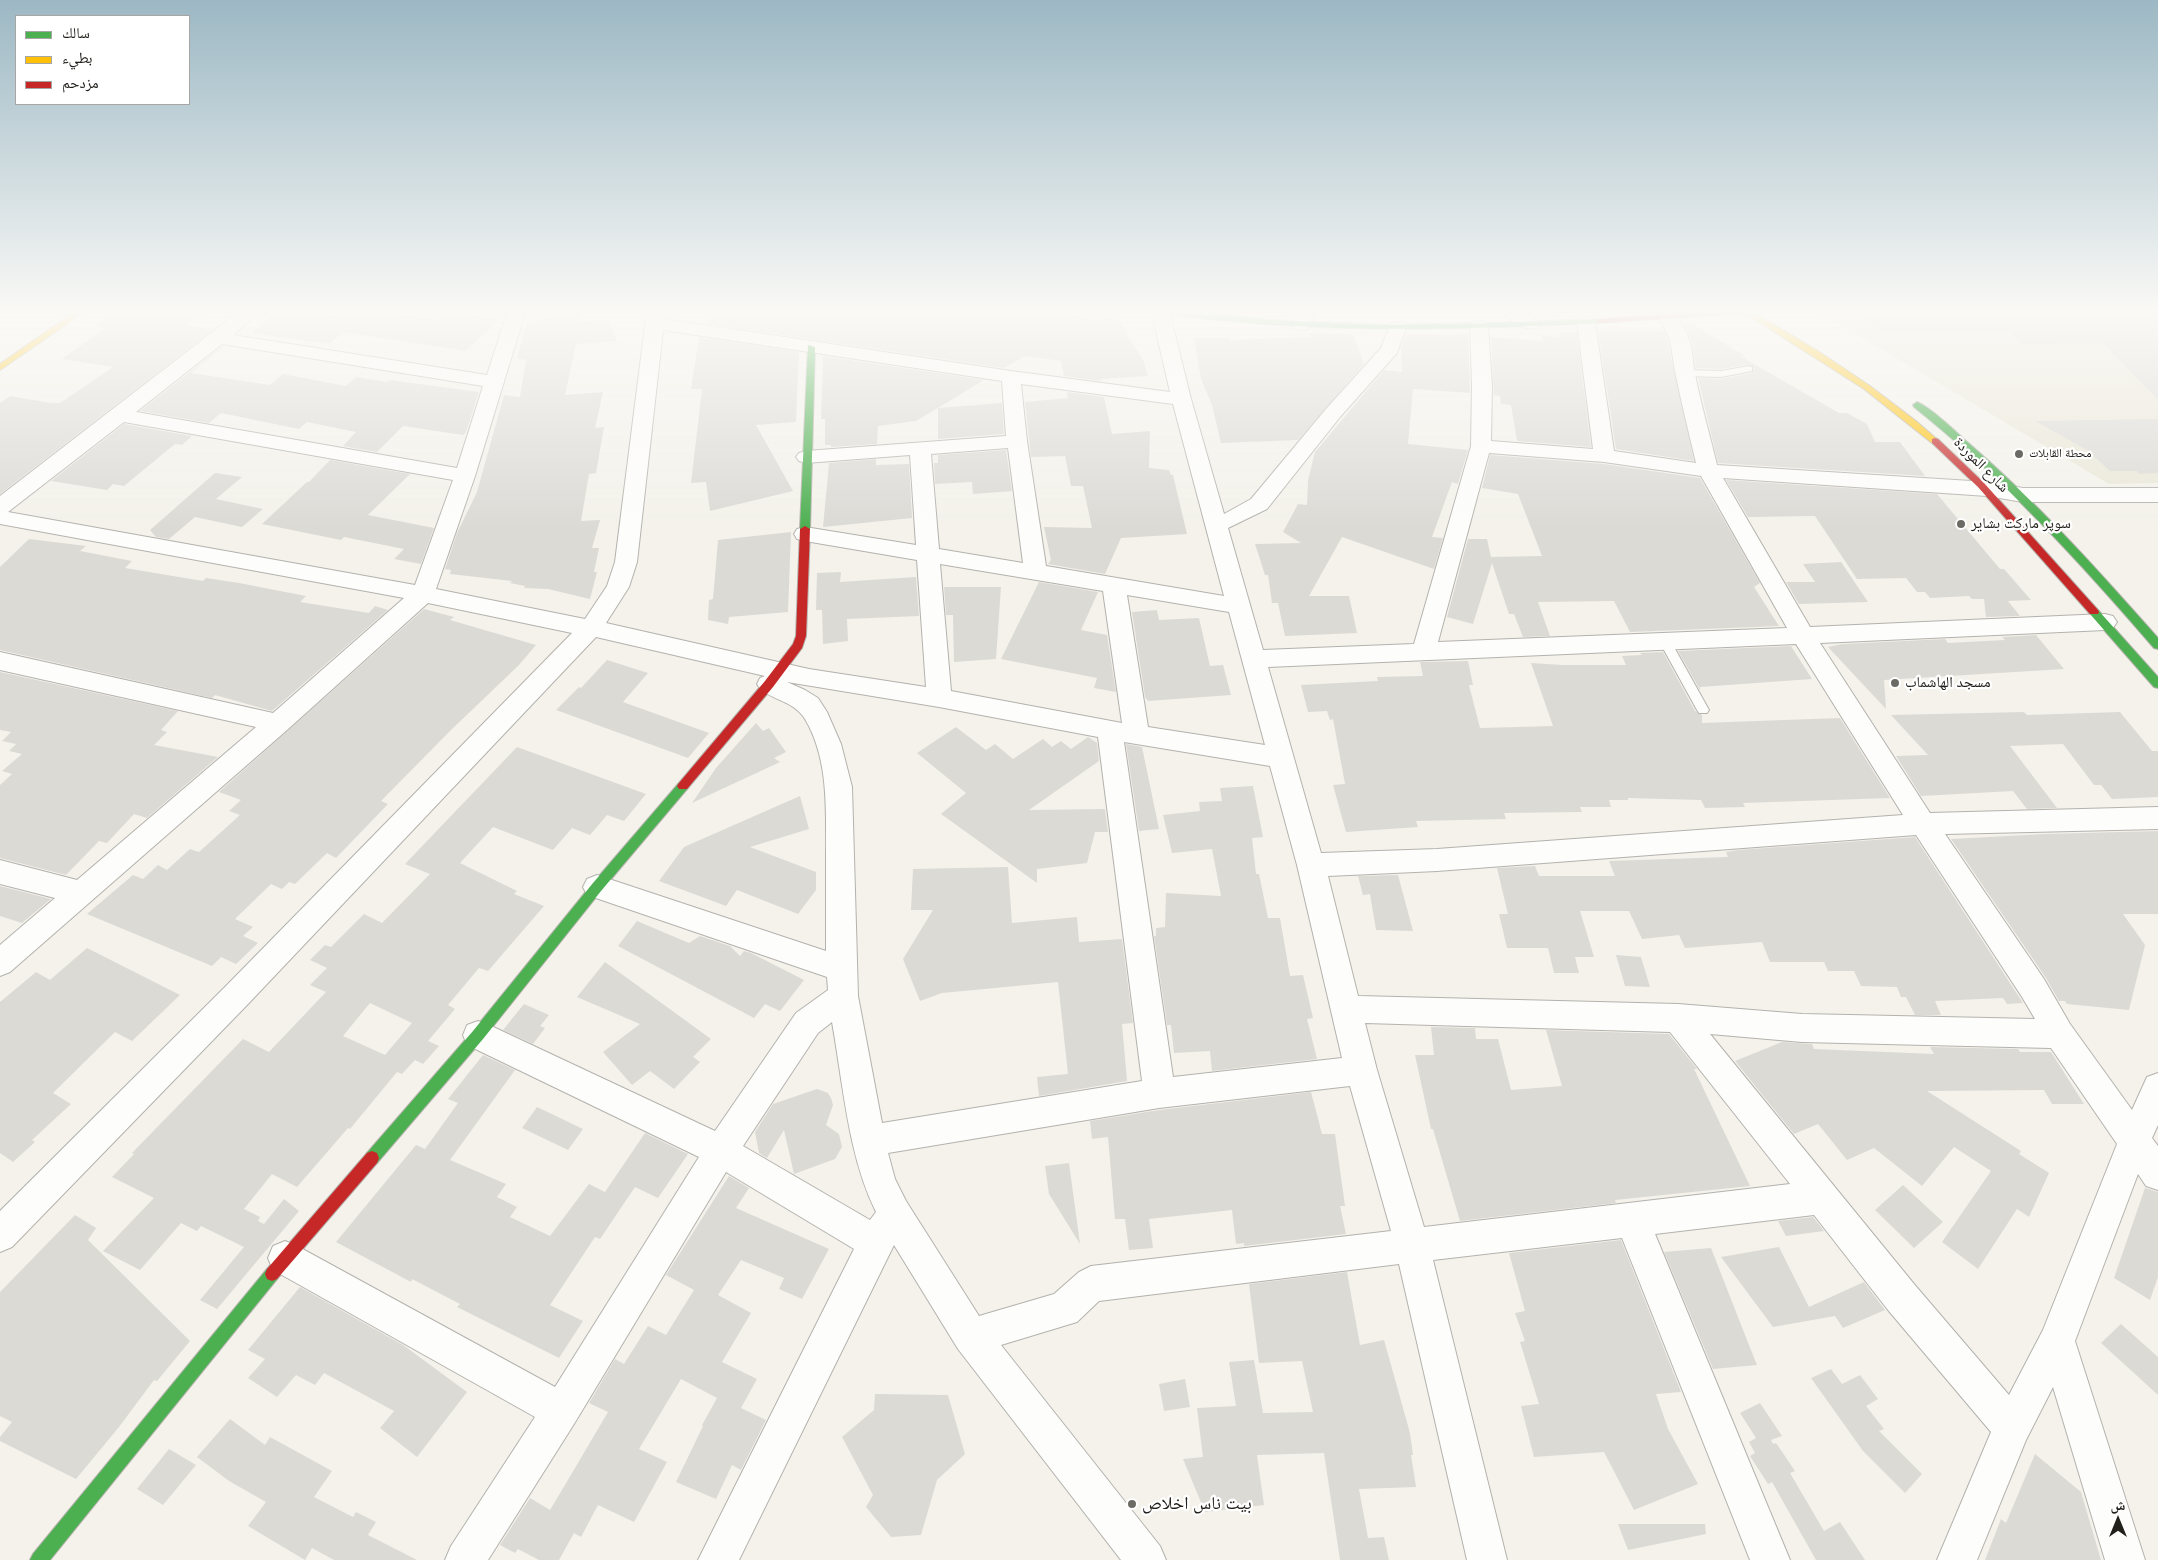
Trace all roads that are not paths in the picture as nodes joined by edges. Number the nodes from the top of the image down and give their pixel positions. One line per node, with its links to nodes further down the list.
1 (493, 382): 22 (street)
2 (161, 383): 15 (street)
3 (647, 383): 36 (street)
4 (809, 383): 20 (street)
5 (1012, 383): 16 (street)
6 (1051, 383): 14 (street)
7 (1178, 383): 14 (street)
8 (1359, 383): 28 (street)
9 (1482, 383): 17 (street)
10 (1594, 383): 19 (street)
11 (1687, 383): 21 (street)
12 (1857, 383): 23 (street, شارع الموردة)
13 (1906, 397): 24 (street, شارع الموردة)
14 (1181, 399): 28 (street)
15 (120, 415): 22 (street); 26 (street)
16 (1017, 441): 18 (street); 31 (street)
17 (1481, 446): 19 (street); 40 (street)
18 (920, 448): 20 (street); 30 (street)
19 (1604, 456): 21 (street)
20 (806, 457): 29 (street)
21 (1708, 471): 23 (street); 37 (street)
22 (466, 476): 33 (street)
23 (1988, 489): 24 (street); 35 (street, شارع الموردة)
24 (2022, 495): 25 (street); 39 (street, شارع الموردة)
25 (2158, 495)
26 (0, 507)
27 (0, 517): 33 (street)
28 (1217, 525): 34 (street)
29 (804, 534): 30 (street); 43 (street)
30 (928, 555): 31 (street); 45 (street)
31 (1035, 571): 32 (street)
32 (1114, 585): 34 (street); 48 (street)
33 (423, 594): 36 (street); 47 (street)
34 (1238, 606): 41 (street)
35 (2105, 622): 37 (street); 44 (street, شارع الموردة)
36 (590, 629): 43 (street); 72 (street)
37 (1803, 635): 38 (street); 51 (street)
38 (1665, 641): 40 (street); 46 (lane)
39 (2158, 645)
40 (1424, 651): 41 (street)
41 (1254, 659): 49 (street)
42 (0, 661): 47 (street)
43 (774, 678): 45 (street); 54 (street); 57 (street)
44 (2158, 684)
45 (939, 698): 48 (street)
46 (1703, 710)
47 (278, 723): 55 (street)
48 (1123, 732): 49 (street); 64 (street)
49 (1282, 758): 52 (street)
50 (2158, 818): 51 (street)
51 (1923, 824): 52 (street); 60 (street)
52 (1311, 865): 58 (street)
53 (0, 872): 55 (street)
54 (597, 888): 57 (street); 61 (street)
55 (82, 893): 56 (street)
56 (0, 963)
57 (842, 983): 66 (street); 67 (street)
58 (1346, 1009): 59 (street); 62 (street)
59 (1678, 1018): 60 (street); 69 (street)
60 (2059, 1034): 65 (street)
61 (478, 1035): 67 (street); 74 (street)
62 (1361, 1070): 64 (street); 73 (street)
63 (2158, 1088): 65 (street)
64 (1159, 1093): 66 (street)
65 (2135, 1140): 68 (street); 76 (street)
66 (868, 1141): 71 (street)
67 (720, 1151): 71 (street); 77 (street)
68 (2158, 1173)
69 (1821, 1197): 70 (street); 78 (street)
70 (1632, 1219): 73 (street); 84 (street)
71 (885, 1228): 75 (street); 81 (street)
72 (0, 1236)
73 (1412, 1244): 75 (street); 83 (street)
74 (285, 1258): 77 (street); 79 (street)
75 (971, 1336): 82 (street)
76 (2057, 1340): 78 (street); 86 (street)
77 (561, 1411): 80 (street)
78 (2012, 1428): 85 (street)
79 (39, 1560)
80 (465, 1560)
81 (718, 1560)
82 (1146, 1560)
83 (1487, 1560)
84 (1770, 1560)
85 (1956, 1560)
86 (2125, 1560)

